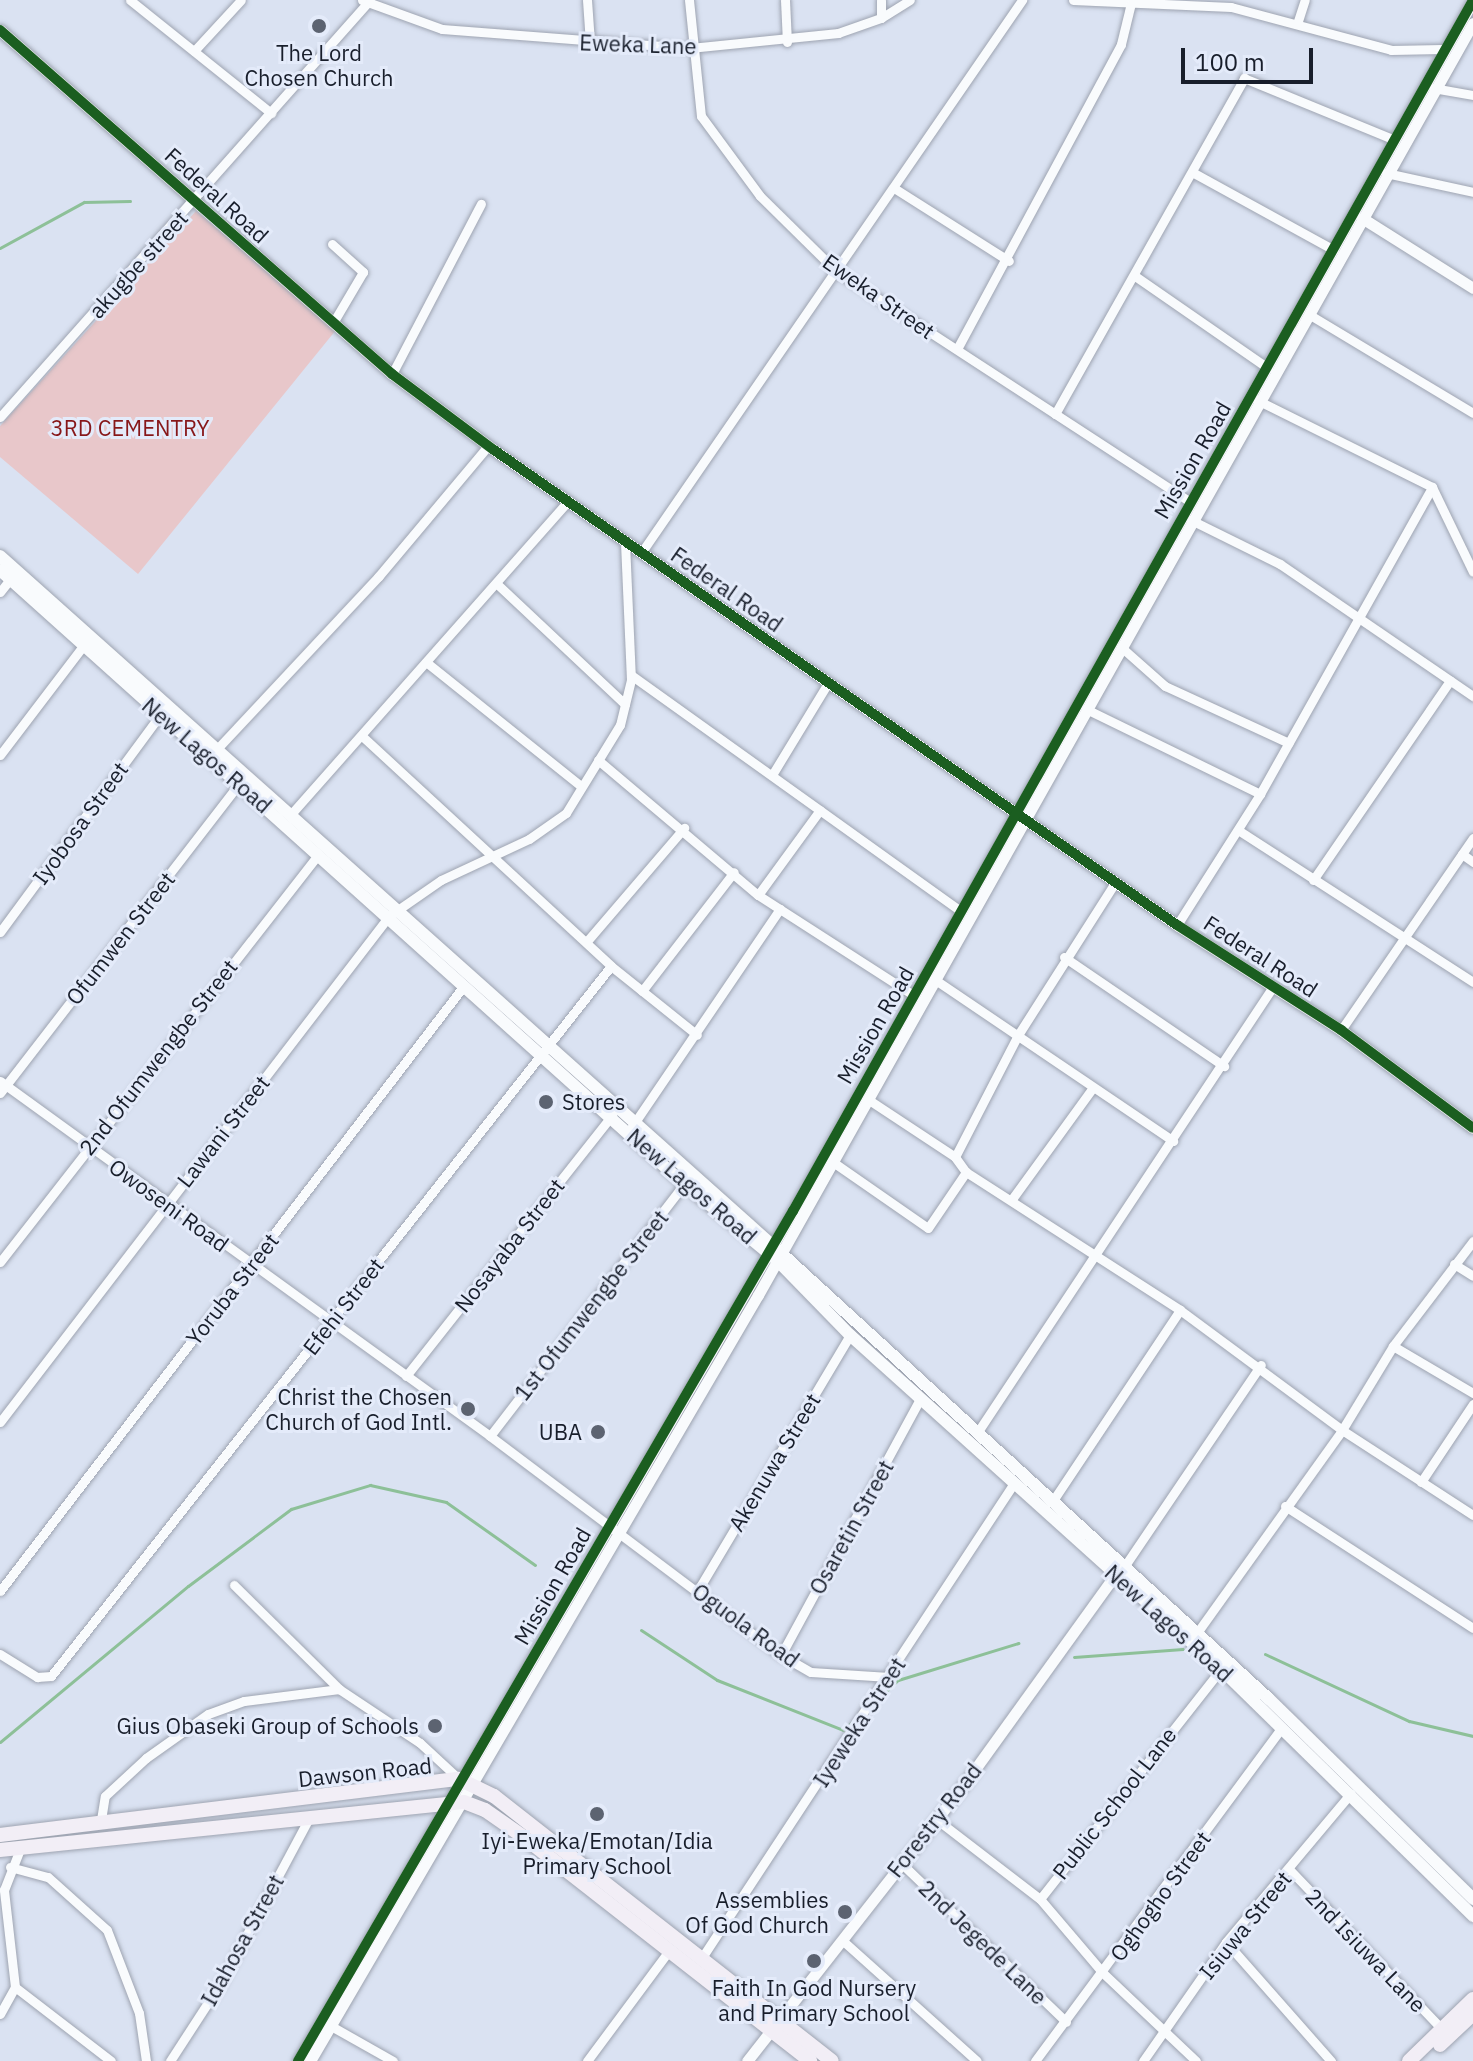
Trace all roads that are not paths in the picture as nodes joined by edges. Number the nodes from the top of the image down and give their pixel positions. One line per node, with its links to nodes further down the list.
1 (130, 0): 22 (street)
2 (241, 0): 22 (street)
3 (587, 0): 19 (street)
4 (689, 0): 20 (street, Eweka Street)
5 (785, 0): 18 (street)
6 (881, 0): 14 (street)
7 (910, 0): 14 (street, Eweka Lane)
8 (1022, 0): 29 (street)
9 (1073, 0): 13 (street)
10 (1305, 0): 16 (street)
11 (1473, 0): 21 (street, Mission Road)
12 (366, 1): 19 (street, Eweka Lane); 25 (street, akugbe street)
13 (1131, 3): 16 (street); 36 (street)
14 (881, 18): 18 (street, Eweka Lane)
15 (1473, 23): 23 (street, Mission Road)
16 (1297, 24): 21 (street)
17 (0, 30): 31 (street, Federal Road)
18 (787, 42): 20 (street, Eweka Lane)
19 (590, 43): 20 (street, Eweka Lane)
20 (691, 48): 37 (street, Eweka Street)
21 (1442, 49): 26 (street, Mission Road)
22 (194, 51): 25 (street)
23 (1433, 88): 24 (street); 28 (street, Mission Road)
24 (1473, 95)
25 (271, 113): 31 (street, akugbe street)
26 (1393, 139): 27 (street); 35 (street, Mission Road)
27 (1192, 172): 35 (street); 38 (street)
28 (1386, 173): 30 (street); 33 (street, Mission Road)
29 (894, 188): 36 (street); 37 (street)
30 (1473, 192)
31 (193, 203): 41 (street, Federal Road); 48 (street, akugbe street)
32 (481, 204): 44 (street)
33 (1362, 218): 39 (street); 40 (street, Mission Road)
34 (332, 244): 41 (street)
35 (1334, 250): 43 (street, Mission Road)
36 (1009, 261): 42 (street)
37 (836, 271): 42 (street, Eweka Street); 55 (street)
38 (1135, 276): 43 (street); 47 (street)
39 (1473, 288)
40 (1310, 315): 45 (street, Mission Road); 46 (street)
41 (333, 323): 44 (street, Federal Road)
42 (957, 349): 47 (street, Eweka Street)
43 (1268, 368): 45 (street, Mission Road)
44 (392, 374): 49 (street, Federal Road)
45 (1255, 399): 50 (street); 52 (street, Mission Road); 53 (street, Mission Road)
46 (1473, 413)
47 (1055, 414): 52 (street, Eweka Street)
48 (0, 417)
49 (488, 446): 51 (street, Federal Road); 74 (street)
50 (1432, 487): 57 (street); 61 (street)
51 (567, 502): 54 (street, Federal Road); 59 (street)
52 (1190, 502): 83 (street, Mission Road)
53 (1191, 520): 61 (street); 63 (street, Mission Road)
54 (625, 542): 55 (street, Federal Road); 65 (street, Lawani Street)
55 (641, 553): 67 (street, Federal Road)
56 (0, 556): 74 (main road, New Lagos Road)
57 (1473, 572)
58 (5, 575): 60 (street); 62 (main road, New Lagos Road)
59 (496, 583): 64 (street); 69 (street)
60 (0, 592)
61 (1360, 619): 66 (street); 73 (street)
62 (83, 646): 71 (main road, New Lagos Road); 75 (street)
63 (1121, 647): 70 (street, Mission Road); 73 (street)
64 (426, 662): 72 (street); 79 (street)
65 (631, 675): 69 (street, Lawani Street); 77 (street)
66 (1450, 681): 68 (street); 92 (street)
67 (828, 683): 77 (street); 83 (street, Federal Road)
68 (1473, 696)
69 (625, 704): 76 (street, Lawani Street)
70 (1086, 709): 80 (street); 83 (street, Mission Road)
71 (161, 714): 78 (main road, New Lagos Road); 99 (street, Iyobosa Street)
72 (362, 736): 82 (street); 89 (street)
73 (1289, 743): 80 (street)
74 (217, 749): 82 (main road, New Lagos Road)
75 (0, 755)
76 (598, 760): 79 (street, Lawani Street); 84 (street)
77 (772, 775): 81 (street)
78 (240, 783): 88 (main road, New Lagos Road); 115 (street, Ofumwen Street)
79 (581, 786): 89 (street, Lawani Street)
80 (1260, 794): 85 (street)
81 (820, 810): 94 (street); 96 (street)
82 (292, 813): 97 (main road, New Lagos Road)
83 (1018, 815): 93 (street, Federal Road); 96 (street, Mission Road); 104 (street, Mission Road)
84 (684, 828): 91 (street); 101 (street)
85 (1238, 830): 92 (street); 98 (street)
86 (1473, 838): 87 (street)
87 (1462, 854): 90 (street); 100 (street)
88 (318, 855): 97 (main road, New Lagos Road); 122 (street, 2nd Ofumwengbe Street)
89 (491, 858): 97 (street, Lawani Street); 101 (street)
90 (1473, 862)
91 (734, 872): 94 (street); 108 (street)
92 (1313, 880): 100 (street)
93 (1115, 883): 98 (street, Federal Road); 102 (street)
94 (758, 895): 95 (street)
95 (780, 909): 109 (street); 111 (street)
96 (961, 911): 109 (street, Mission Road)
97 (394, 912): 106 (main road, New Lagos Road); 113 (main road, New Lagos Road); 128 (street, Lawani Street)
98 (1177, 925): 107 (street, Federal Road)
99 (0, 932)
100 (1404, 938): 105 (street); 110 (street)
101 (588, 940): 103 (street)
102 (1064, 957): 112 (street); 114 (street)
103 (611, 966): 108 (street); 113 (street, Efehi Street)
104 (934, 979): 112 (street); 117 (street, Mission Road)
105 (1473, 982)
106 (463, 987): 113 (main road, New Lagos Road); 133 (street, Yoruba Street)
107 (1272, 988): 110 (street, Federal Road); 114 (street)
108 (642, 991): 111 (street)
109 (915, 996): 130 (street, Mission Road)
110 (1341, 1030): 120 (street, Federal Road)
111 (697, 1035): 119 (street)
112 (1018, 1035): 116 (street); 123 (street)
113 (543, 1050): 118 (main road, New Lagos Road); 119 (main road, New Lagos Road); 137 (street, Efehi Street)
114 (1224, 1066): 121 (street)
115 (2, 1086): 122 (street, Owoseni Road)
116 (1092, 1089): 121 (street); 127 (street)
117 (869, 1100): 123 (street); 124 (street, Mission Road)
118 (612, 1115): 119 (main road, New Lagos Road); 141 (street, Nosayaba Street)
119 (632, 1127): 126 (main road, New Lagos Road)
120 (1473, 1128)
121 (1173, 1141): 131 (street)
122 (87, 1146): 128 (street, Owoseni Road); 132 (street, 2nd Ofumwengbe Street)
123 (955, 1157): 125 (street)
124 (830, 1160): 125 (street); 130 (street, Mission Road)
125 (966, 1172): 127 (street)
126 (688, 1179): 130 (main road, New Lagos Road); 148 (street, 1st Ofumwengbe Street)
127 (1012, 1199): 131 (street)
128 (166, 1204): 133 (street, Owoseni Road); 145 (street, Lawani Street)
129 (1473, 1241): 134 (street)
130 (774, 1253): 138 (main road, New Lagos Road); 147 (main road, New Lagos Road); 154 (street, Mission Road)
131 (1094, 1254): 136 (street); 147 (street)
132 (0, 1262)
133 (250, 1264): 137 (street, Owoseni Road); 158 (street, Yoruba Street)
134 (1454, 1264): 135 (street); 139 (street)
135 (1473, 1276)
136 (1180, 1310): 140 (street); 151 (street)
137 (330, 1322): 141 (street, Owoseni Road); 161 (street, Efehi Street)
138 (850, 1335): 143 (main road, New Lagos Road); 157 (street, Akenuwa Street)
139 (1393, 1346): 142 (street); 146 (street)
140 (1261, 1365): 146 (street); 155 (street)
141 (406, 1376): 148 (street, Owoseni Road)
142 (1473, 1393)
143 (920, 1399): 150 (main road, New Lagos Road); 162 (street, Osaretin Street)
144 (1473, 1404): 149 (street)
145 (0, 1422)
146 (1342, 1430): 149 (street); 152 (street)
147 (977, 1433): 151 (main road, New Lagos Road)
148 (490, 1436): 154 (street, Owoseni Road)
149 (1421, 1482): 153 (street)
150 (1014, 1483): 155 (main road, New Lagos Road); 164 (street, Iyeweka Street)
151 (1052, 1502): 155 (main road, New Lagos Road)
152 (1285, 1506): 159 (street); 160 (street)
153 (1473, 1515)
154 (614, 1528): 157 (street, Oguola Road); 167 (street, Mission Road)
155 (1120, 1571): 160 (main road, New Lagos Road); 171 (street, Forestry Road)
156 (234, 1585): 165 (street)
157 (698, 1590): 162 (street, Oguola Road)
158 (0, 1591)
159 (1473, 1628)
160 (1193, 1638): 163 (main road, New Lagos Road); 181 (main road, New Lagos Road)
161 (0, 1654)
162 (781, 1655): 164 (street, Oguola Road)
163 (1221, 1669): 166 (main road, New Lagos Road); 180 (street, Public School Lane)
164 (889, 1677): 186 (street, Iyeweka Street)
165 (339, 1689): 167 (street); 172 (street)
166 (1281, 1728): 168 (main road, New Lagos Road); 187 (street, Oghogho Street)
167 (466, 1782): 169 (street, Mission Road); 172 (highway, Dawson Road); 186 (highway)
168 (1351, 1793): 178 (street, Isiuwa Street); 182 (main road, New Lagos Road)
169 (457, 1801): 170 (highway, Dawson Road); 185 (highway); 194 (street, Mission Road); 200 (street, Mission Road)
170 (310, 1816): 174 (highway, Dawson Road); 199 (street, Idahosa Street)
171 (936, 1819): 176 (street, Forestry Road); 180 (street)
172 (101, 1820): 173 (highway, Dawson Road)
173 (0, 1835)
174 (20, 1849): 175 (highway, Dawson Road); 177 (street)
175 (0, 1850)
176 (901, 1863): 183 (street, Forestry Road); 192 (street, 2nd Jegede Lane)
177 (10, 1867): 179 (street); 198 (street)
178 (1290, 1870): 184 (street, Isiuwa Street); 195 (street, 2nd Isiuwa Lane)
179 (2, 1888): 188 (street)
180 (1040, 1899): 187 (street, Public School Lane)
181 (1473, 1899)
182 (1473, 1916)
183 (842, 1940): 193 (street, Forestry Road); 207 (street)
184 (1226, 1942): 196 (street, Isiuwa Street); 211 (street)
185 (668, 1952): 193 (highway); 203 (street)
186 (701, 1959): 193 (highway)
187 (1103, 1973): 192 (street, Oghogho Street); 196 (street, Public School Lane)
188 (15, 1987): 190 (street); 197 (street)
189 (1473, 1999): 195 (highway)
190 (0, 2014)
191 (1473, 2015): 213 (highway)
192 (1066, 2022): 208 (street, Oghogho Street)
193 (776, 2025): 204 (street, Forestry Road); 205 (highway); 206 (highway)
194 (331, 2026): 201 (street, Mission Road); 202 (street)
195 (1443, 2030): 212 (highway)
196 (1164, 2032): 209 (street, Isiuwa Street); 210 (street, Public School Lane)
197 (111, 2061)
198 (146, 2061)
199 (170, 2061)
200 (298, 2061)
201 (310, 2061)
202 (393, 2061)
203 (587, 2061)
204 (747, 2061)
205 (810, 2061)
206 (832, 2061)
207 (977, 2061)
208 (1035, 2061)
209 (1143, 2061)
210 (1196, 2061)
211 (1331, 2061)
212 (1409, 2061)
213 (1422, 2061)

